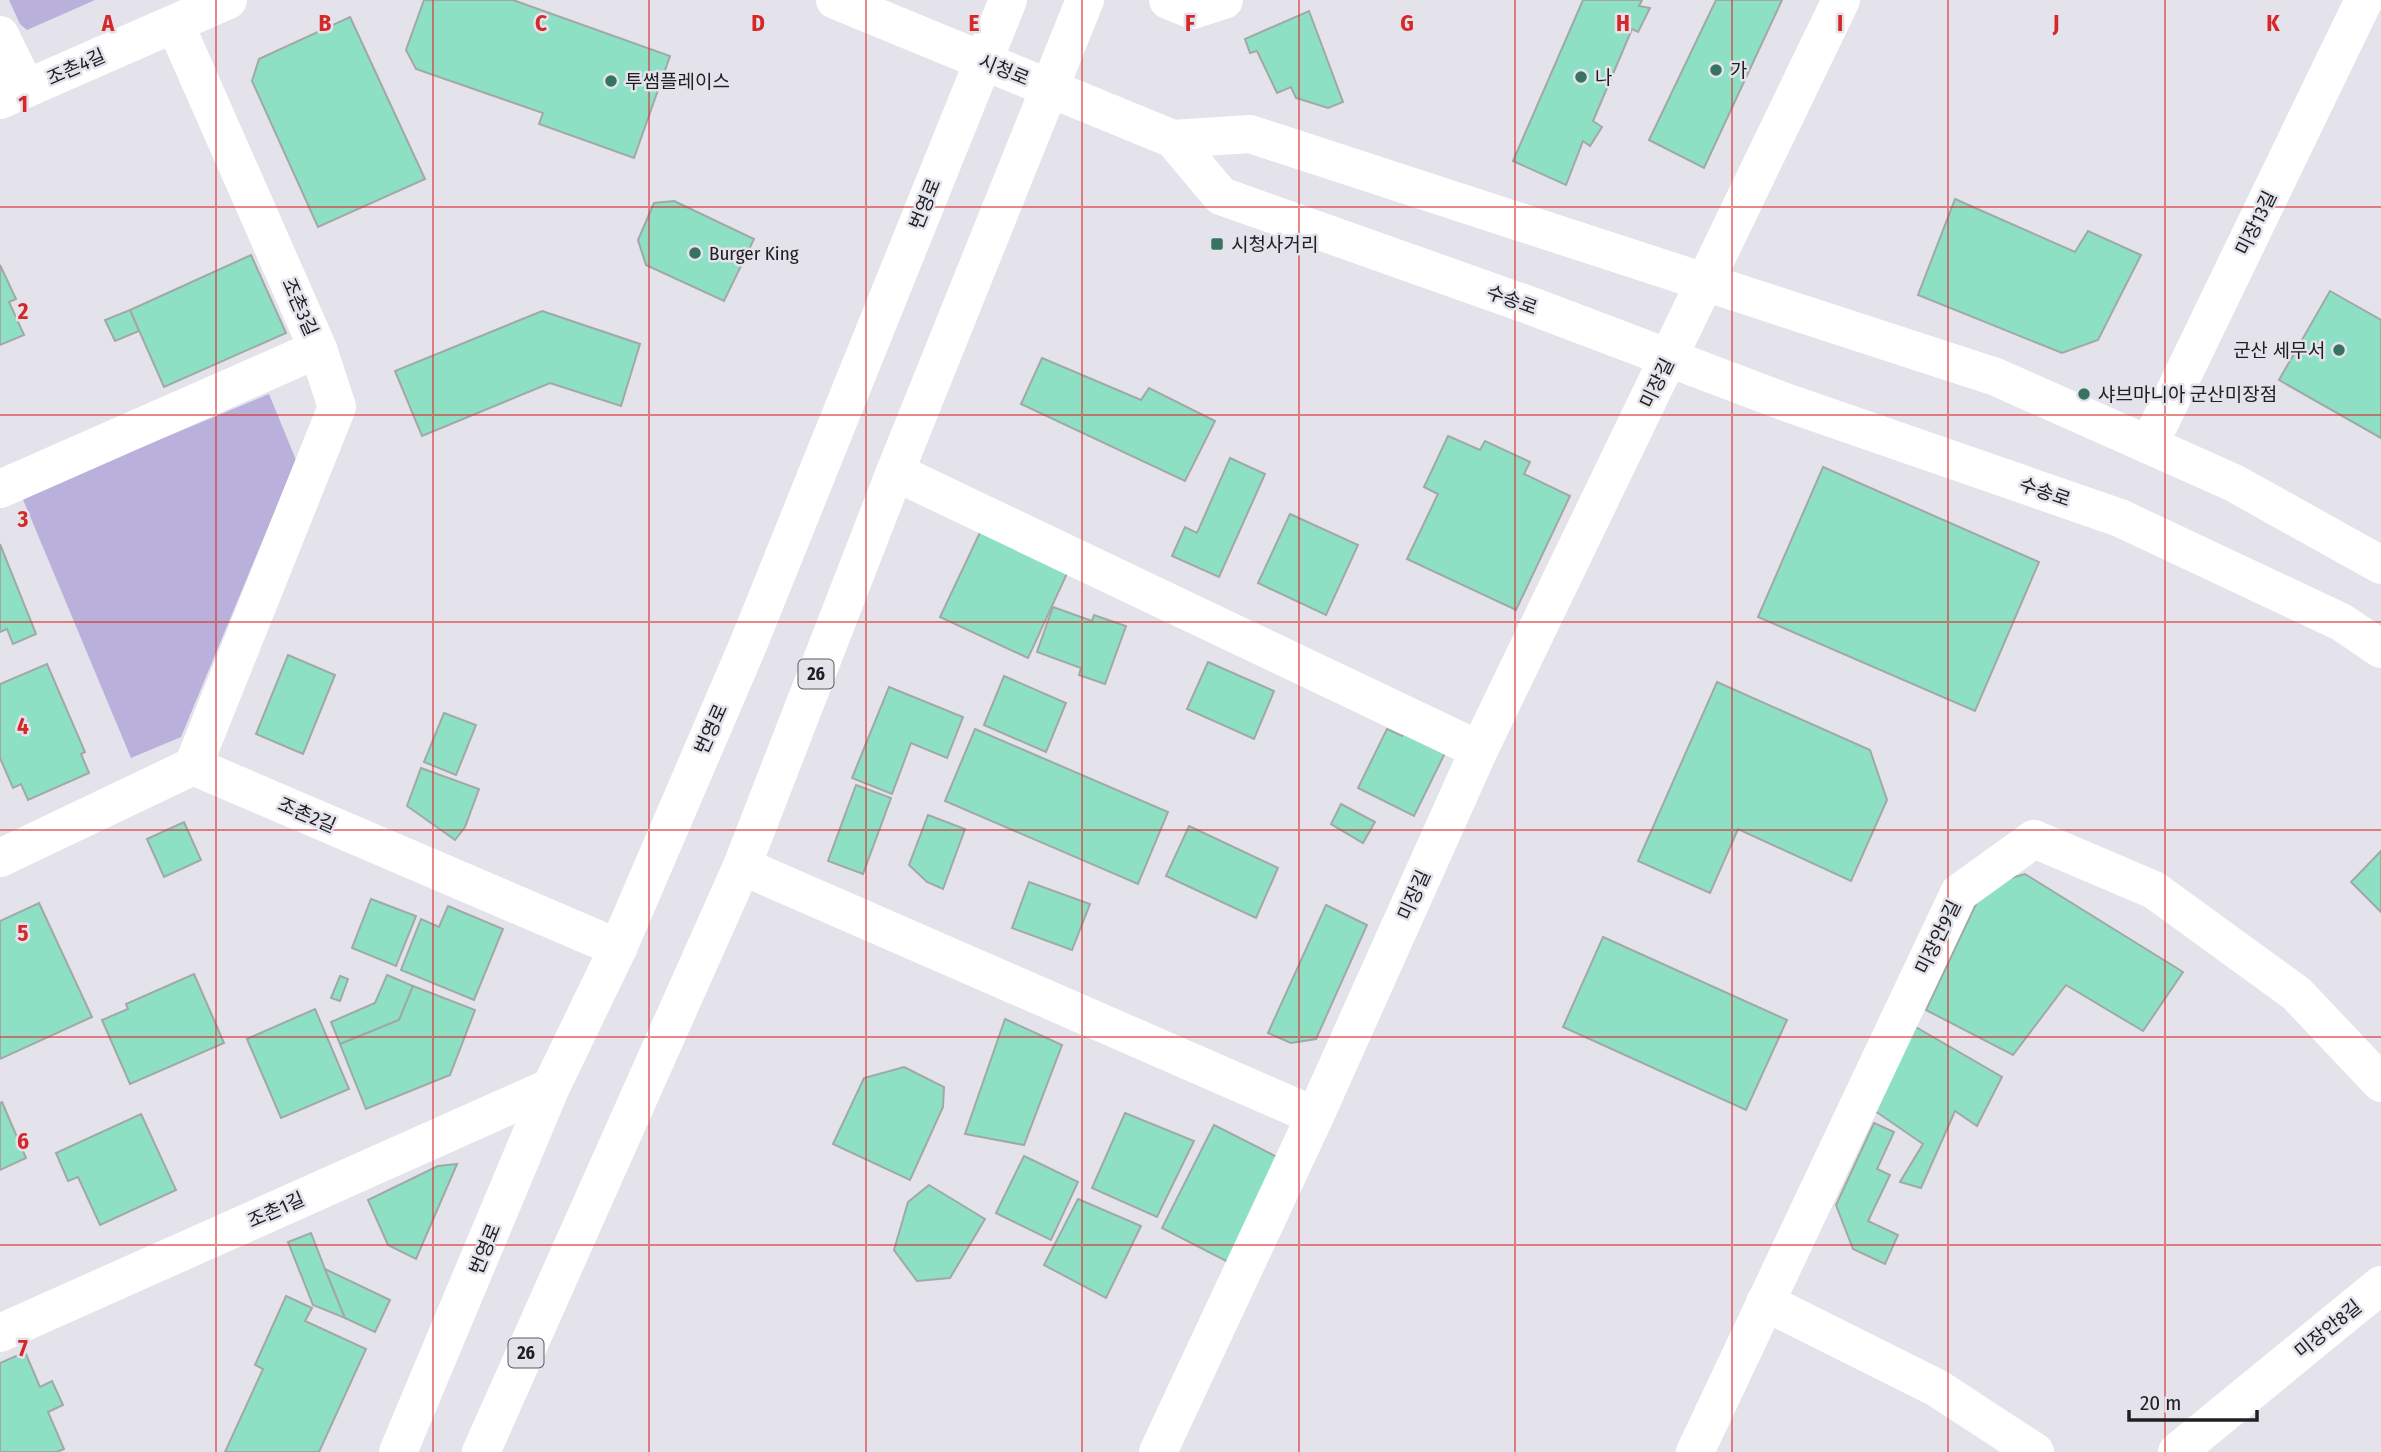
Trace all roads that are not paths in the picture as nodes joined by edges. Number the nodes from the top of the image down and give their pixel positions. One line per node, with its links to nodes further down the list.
1 (228, 0): 10 (street, 조촌4길)
2 (835, 0): 12 (street, 시청로)
3 (1008, 0): 12 (street, 번영로)
4 (1085, 0): 13 (street, 26)
5 (1168, 0): 6 (street)
6 (1224, 0)
7 (1841, 0): 16 (street)
8 (2366, 0): 9 (street); 19 (street, 미장13길)
9 (2381, 15)
10 (175, 23): 14 (street, 조촌4길); 17 (street, 조촌3길)
11 (0, 35): 14 (street)
12 (983, 61): 13 (street, 시청로); 28 (street, 번영로)
13 (1050, 89): 15 (street, 시청로); 20 (street, 26)
14 (13, 94)
15 (1173, 139): 16 (street); 18 (street, 수송로)
16 (1705, 283): 18 (street); 19 (street)
17 (318, 349): 21 (street, 조촌3길); 25 (street)
18 (1673, 349): 23 (street, 수송로); 24 (street, 미장길)
19 (2149, 445): 22 (street)
20 (895, 472): 24 (street); 27 (street, 26)
21 (0, 489)
22 (2381, 565)
23 (2381, 649)
24 (1479, 750): 31 (street, 미장길)
25 (193, 766): 26 (street); 28 (street, 조촌2길)
26 (0, 858)
27 (741, 866): 31 (street); 36 (street, 26)
28 (618, 948): 30 (street, 번영로)
29 (2381, 1083): 33 (street, 미장안9길)
30 (551, 1087): 34 (street, 조촌1길); 35 (street, 번영로)
31 (1315, 1116): 37 (street, 미장길)
32 (2381, 1285): 40 (street, 미장안8길)
33 (1765, 1302): 38 (street, 미장안9길); 39 (street)
34 (0, 1333)
35 (398, 1452)
36 (481, 1452)
37 (1158, 1452)
38 (1695, 1452)
39 (2035, 1452)
40 (2177, 1452)

